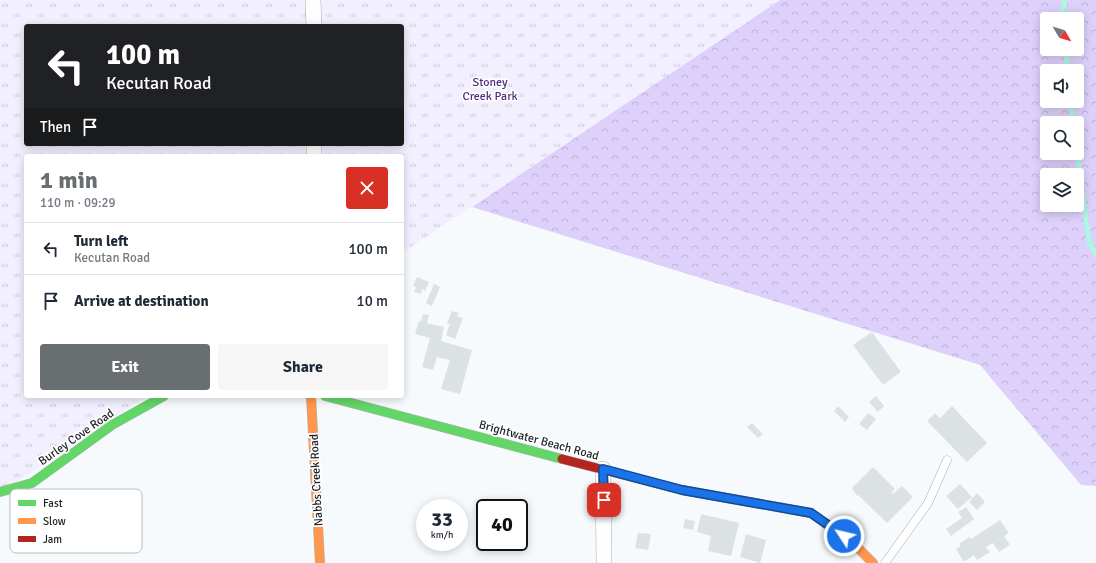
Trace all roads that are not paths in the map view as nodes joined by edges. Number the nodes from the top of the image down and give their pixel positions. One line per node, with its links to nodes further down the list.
1 (314, 0): 2 (street)
2 (314, 24)
3 (160, 398): 9 (street, Burley Cove Road)
4 (311, 398): 11 (street, Nabbs Creek Road)
5 (333, 398): 7 (street, Brightwater Beach Road)
6 (947, 460): 14 (lane)
7 (603, 469): 12 (street); 13 (street, Brightwater Beach Road)
8 (10, 489): 10 (street, Burley Cove Road)
9 (11, 489)
10 (0, 492)
11 (320, 563)
12 (604, 563)
13 (873, 563)
14 (885, 563)

